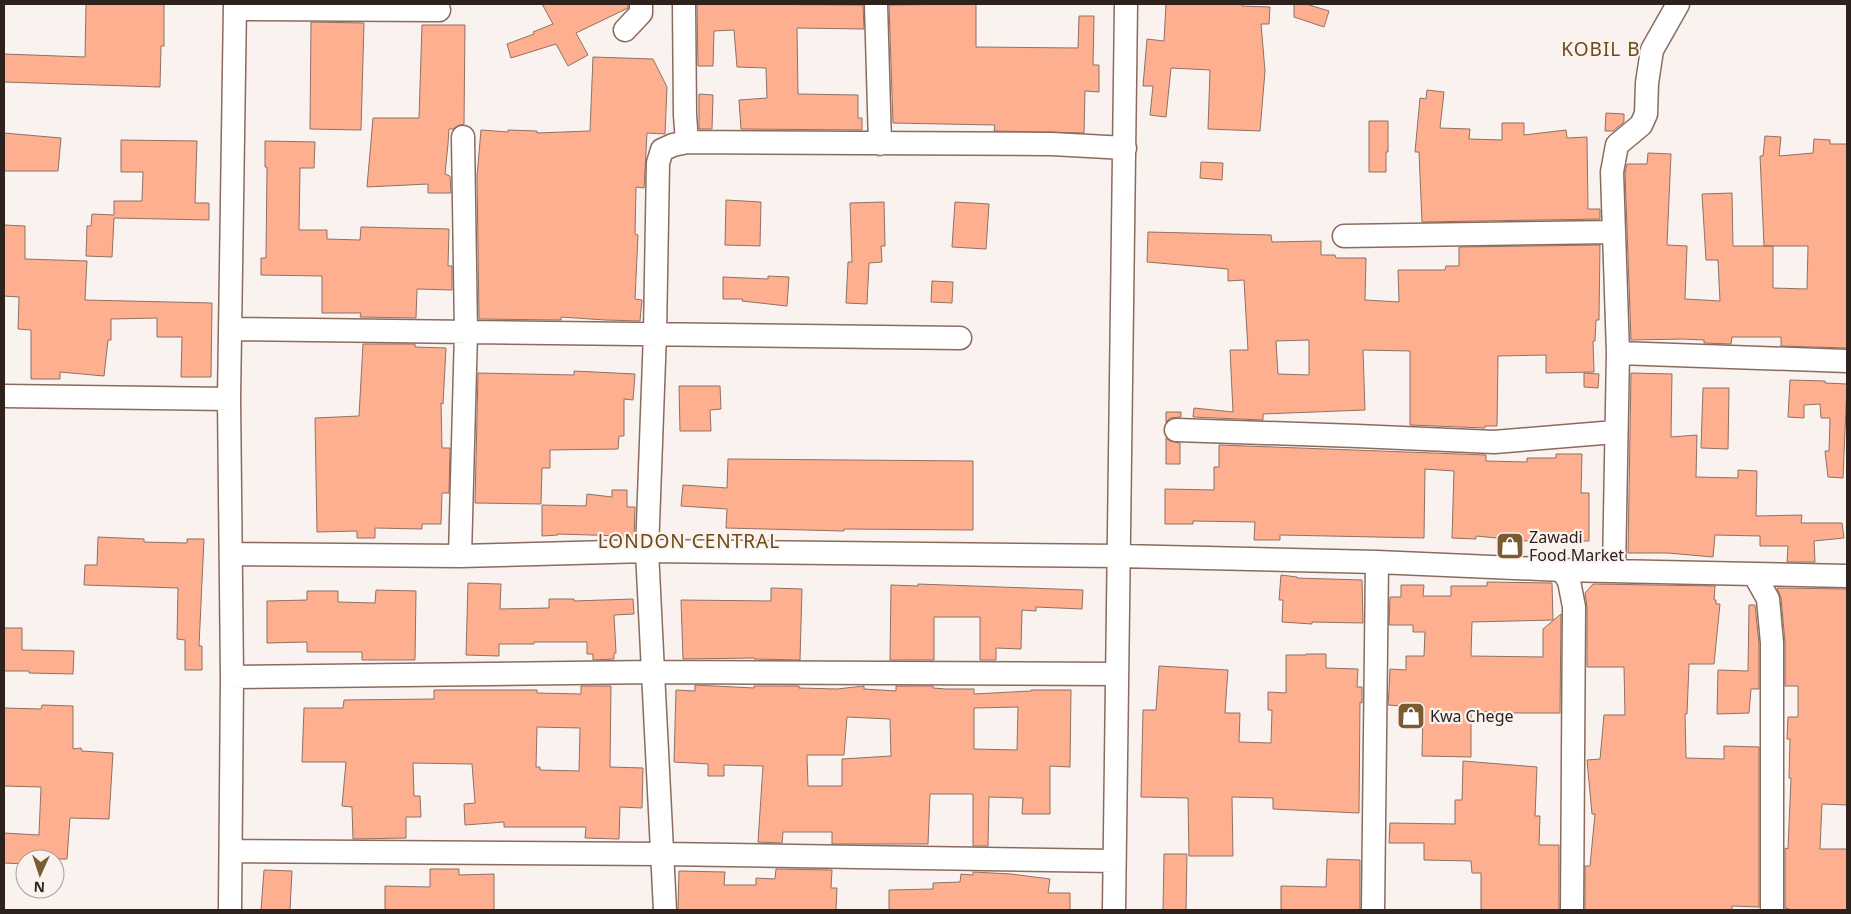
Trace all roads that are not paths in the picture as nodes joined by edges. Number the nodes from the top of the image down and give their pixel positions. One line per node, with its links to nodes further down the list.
1 (641, 4): 8 (street)
2 (684, 4): 10 (street)
3 (876, 4): 11 (street)
4 (1126, 4): 12 (street)
5 (1678, 4): 13 (street)
6 (235, 7): 7 (street); 15 (street)
7 (439, 10)
8 (625, 30)
9 (463, 137): 16 (street)
10 (687, 142): 11 (street); 17 (street)
11 (880, 144): 12 (street)
12 (1125, 148): 28 (street)
13 (1613, 232): 14 (street); 19 (street)
14 (1344, 236)
15 (232, 329): 16 (street); 22 (street)
16 (466, 332): 17 (street); 27 (street)
17 (655, 333): 18 (street); 25 (street)
18 (960, 338)
19 (1618, 353): 20 (street); 24 (street)
20 (1847, 361)
21 (4, 396): 22 (street)
22 (230, 399): 26 (street)
23 (1176, 430): 24 (street)
24 (1615, 432): 31 (street)
25 (647, 551): 27 (street); 28 (street); 34 (street)
26 (231, 554): 27 (street); 36 (street)
27 (460, 556)
28 (1119, 556): 29 (street); 35 (street)
29 (1377, 562): 30 (street); 43 (street)
30 (1562, 570): 31 (street); 44 (street)
31 (1614, 570): 32 (street)
32 (1754, 574): 33 (street); 45 (street)
33 (1847, 576)
34 (653, 672): 35 (street); 36 (street); 38 (street)
35 (1117, 674): 39 (street)
36 (232, 677): 37 (street)
37 (231, 851): 38 (street); 40 (street)
38 (662, 854): 39 (street); 41 (street)
39 (1114, 861): 42 (street)
40 (230, 910)
41 (665, 910)
42 (1114, 910)
43 (1373, 910)
44 (1572, 910)
45 (1772, 910)

